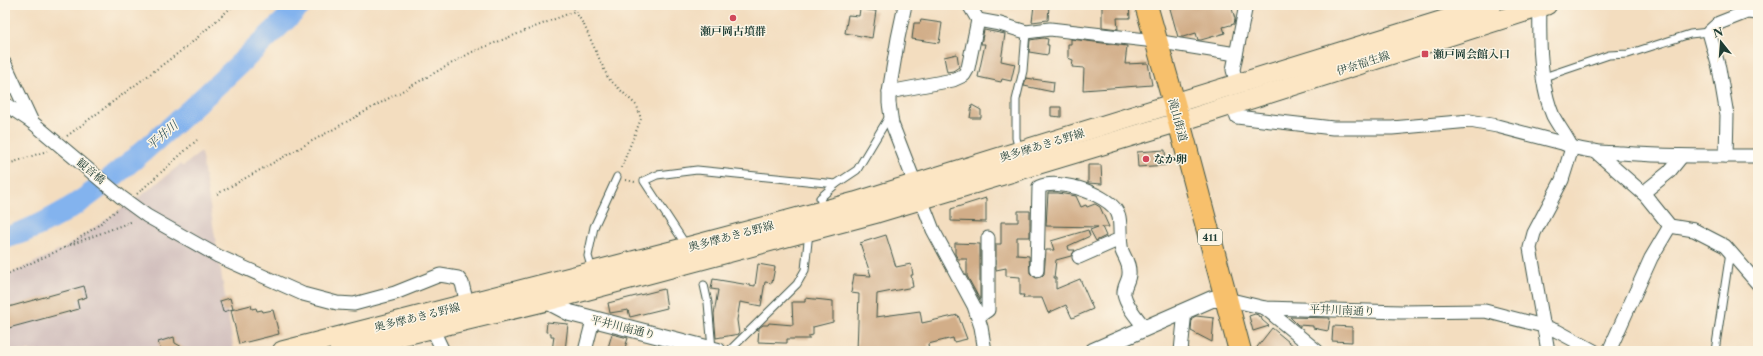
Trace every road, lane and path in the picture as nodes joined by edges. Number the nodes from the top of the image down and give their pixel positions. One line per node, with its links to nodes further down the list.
1 (234, 5): 26 (path)
2 (571, 5): 9 (path)
3 (905, 5): 19 (street)
4 (969, 5): 11 (street)
5 (1146, 5): 14 (highway, 滝山街道 / 411)
6 (1246, 5): 15 (street)
7 (1492, 5): 18 (main road, 伊奈福生線)
8 (1543, 6): 17 (street); 21 (main road, 伊奈福生線)
9 (575, 11): 34 (path); 39 (path)
10 (1758, 13): 13 (street)
11 (978, 20): 12 (street); 19 (street)
12 (1026, 32): 14 (street); 29 (lane)
13 (1709, 32): 17 (lane); 31 (street)
14 (1155, 41): 15 (street); 22 (highway, 滝山街道 / 411)
15 (1236, 54): 18 (street)
16 (5, 64): 24 (street)
17 (1544, 77): 27 (street)
18 (1237, 84): 22 (main road, 伊奈福生線)
19 (889, 92): 23 (street)
20 (5, 104): 24 (street, 観音橋)
21 (1233, 105): 22 (main road, 伊奈福生線); 27 (street)
22 (1177, 113): 29 (main road, 奥多摩あきる野線); 37 (main road, 奥多摩あきる野線); 57 (highway, 滝山街道 / 411)
23 (890, 115): 36 (lane); 37 (street)
24 (32, 122): 26 (street, 観音橋)
25 (197, 140): 40 (path)
26 (59, 145): 33 (path); 40 (street, 観音橋)
27 (1572, 148): 28 (street); 63 (street)
28 (1595, 151): 30 (street); 38 (street)
29 (1020, 152): 37 (main road, 奥多摩あきる野線)
30 (1682, 156): 31 (street); 38 (street)
31 (1726, 156): 32 (street)
32 (1758, 156)
33 (5, 165)
34 (617, 177): 35 (path); 52 (lane)
35 (642, 182)
36 (836, 184): 41 (lane); 47 (lane)
37 (918, 192): 41 (main road, 奥多摩あきる野線); 44 (main road, 奥多摩あきる野線); 61 (street)
38 (1643, 193): 43 (street)
39 (217, 194)
40 (124, 199): 42 (street, 観音橋); 48 (path)
41 (824, 211): 47 (main road, 奥多摩あきる野線)
42 (147, 216): 48 (path); 58 (street, 観音橋)
43 (1670, 226): 49 (street); 79 (street)
44 (810, 231): 56 (main road, 奥多摩あきる野線); 71 (lane)
45 (988, 238): 61 (street)
46 (1120, 239): 50 (street); 51 (street); 65 (street)
47 (687, 247): 52 (main road, 奥多摩あきる野線)
48 (64, 248): 53 (path)
49 (1730, 252): 54 (street); 80 (lane)
50 (1080, 257)
51 (1037, 270)
52 (592, 272): 56 (main road, 奥多摩あきる野線)
53 (5, 274)
54 (1758, 284)
55 (704, 285): 66 (lane)
56 (545, 293): 58 (main road, 奥多摩あきる野線); 62 (street, 平井川南通り); 64 (main road, 奥多摩あきる野線)
57 (1227, 299): 59 (street, 平井川南通り); 60 (street, 平井川南通り); 75 (highway, 滝山街道 / 411)
58 (468, 304): 67 (main road, 奥多摩あきる野線)
59 (1265, 308): 63 (street, 平井川南通り); 76 (street)
60 (1185, 311): 65 (street, 平井川南通り); 74 (street)
61 (978, 317): 72 (street)
62 (593, 320): 66 (street, 平井川南通り); 70 (street)
63 (1543, 326): 77 (street); 78 (street, 平井川南通り)
64 (432, 328): 68 (main road, 奥多摩あきる野線); 69 (street)
65 (1145, 328): 73 (street, 平井川南通り)
66 (714, 350)
67 (282, 351)
68 (339, 351)
69 (443, 351)
70 (585, 351)
71 (728, 351)
72 (985, 351)
73 (1093, 351)
74 (1181, 351)
75 (1240, 351)
76 (1317, 351)
77 (1548, 351)
78 (1594, 351)
79 (1609, 351)
80 (1715, 351)

